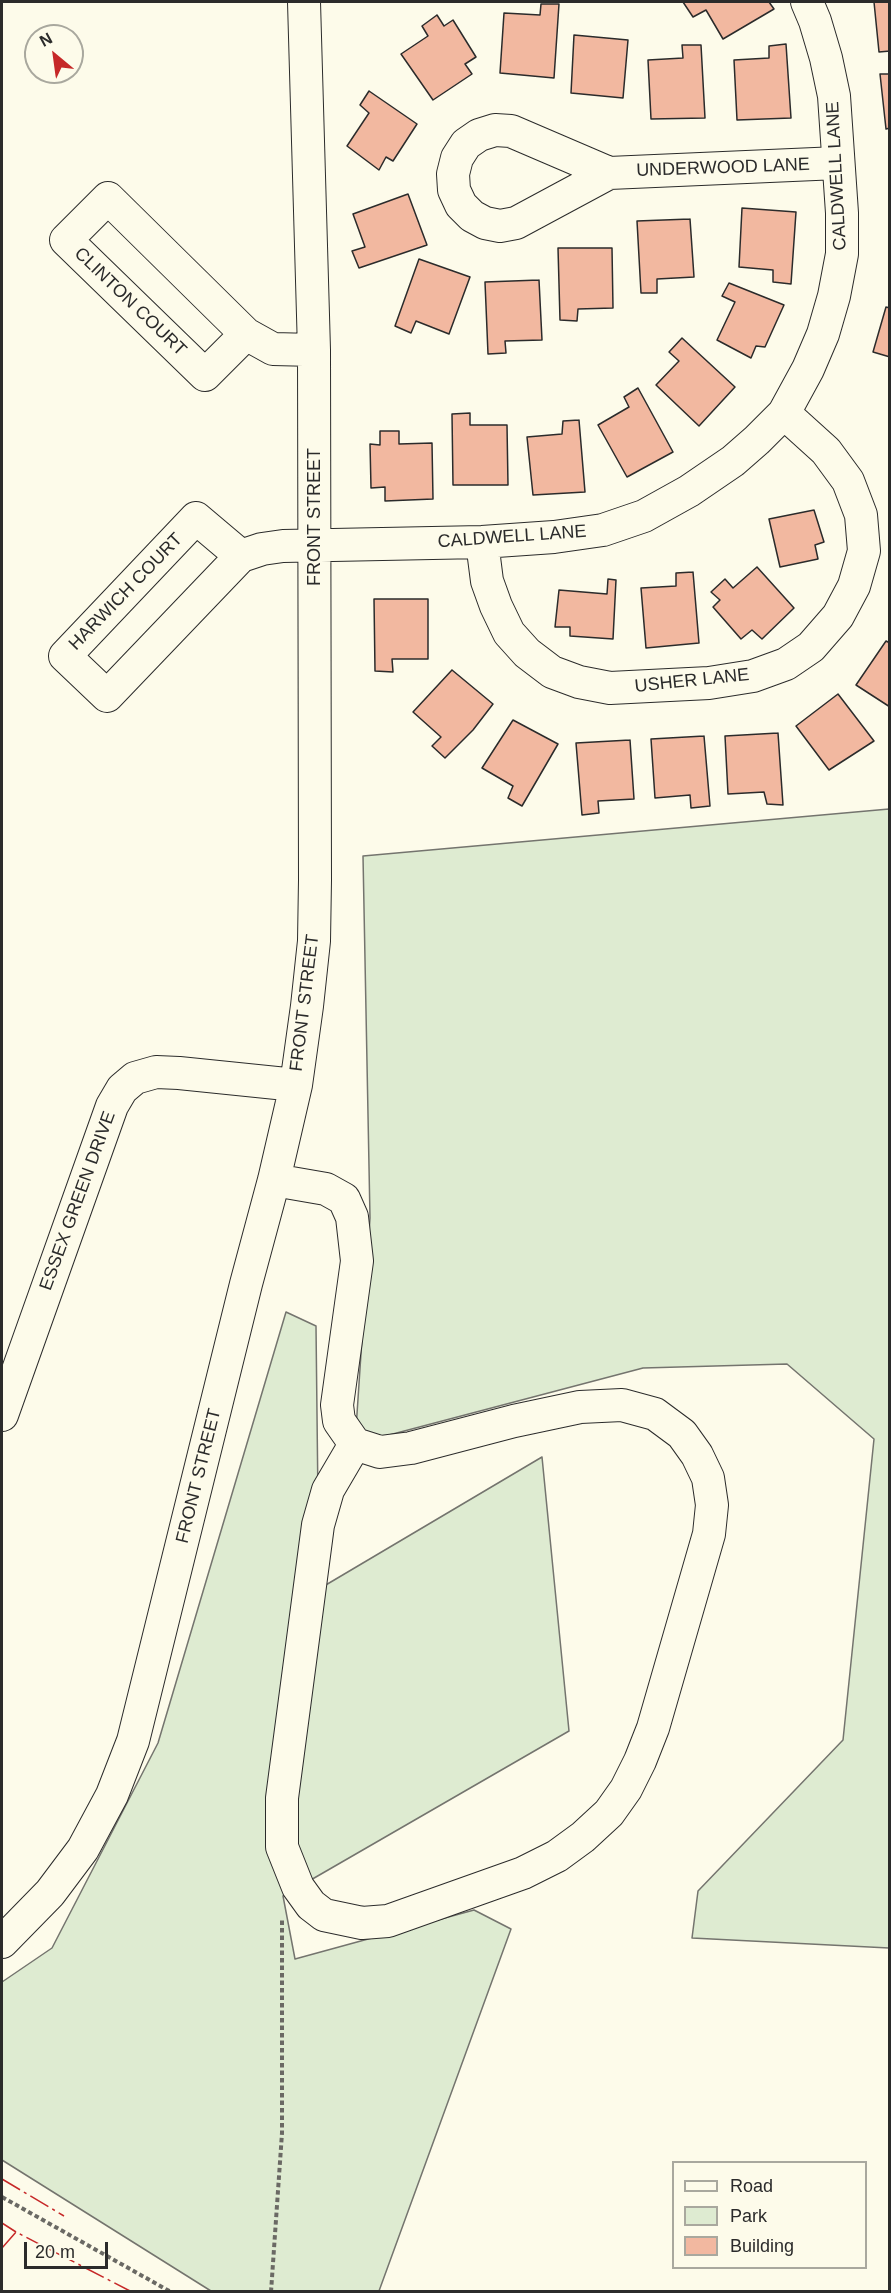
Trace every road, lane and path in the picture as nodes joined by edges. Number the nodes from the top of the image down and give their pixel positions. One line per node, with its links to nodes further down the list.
1 (304, 2): 6 (street, FRONT STREET)
2 (807, 2): 3 (street, CALDWELL LANE)
3 (838, 163): 4 (street, UNDERWOOD LANE); 7 (street, CALDWELL LANE)
4 (609, 173)
5 (246, 334): 5 (street, CLINTON COURT); 6 (street, CLINTON COURT)
6 (314, 350): 9 (street, FRONT STREET)
7 (784, 413): 8 (street, CALDWELL LANE); 8 (street, USHER LANE)
8 (482, 542): 9 (street, CALDWELL LANE)
9 (316, 546): 10 (street); 11 (street, FRONT STREET)
10 (241, 556): 10 (street, HARWICH COURT)
11 (296, 1085): 12 (street, FRONT STREET); 13 (street, ESSEX GREEN DRIVE)
12 (274, 1180): 14 (street); 16 (street, FRONT STREET)
13 (2, 1415)
14 (355, 1444): 14 (street)
15 (282, 1906): 19 (path)
16 (2, 1942)
17 (2, 2197): 18 (path)
18 (171, 2292)
19 (271, 2292)

